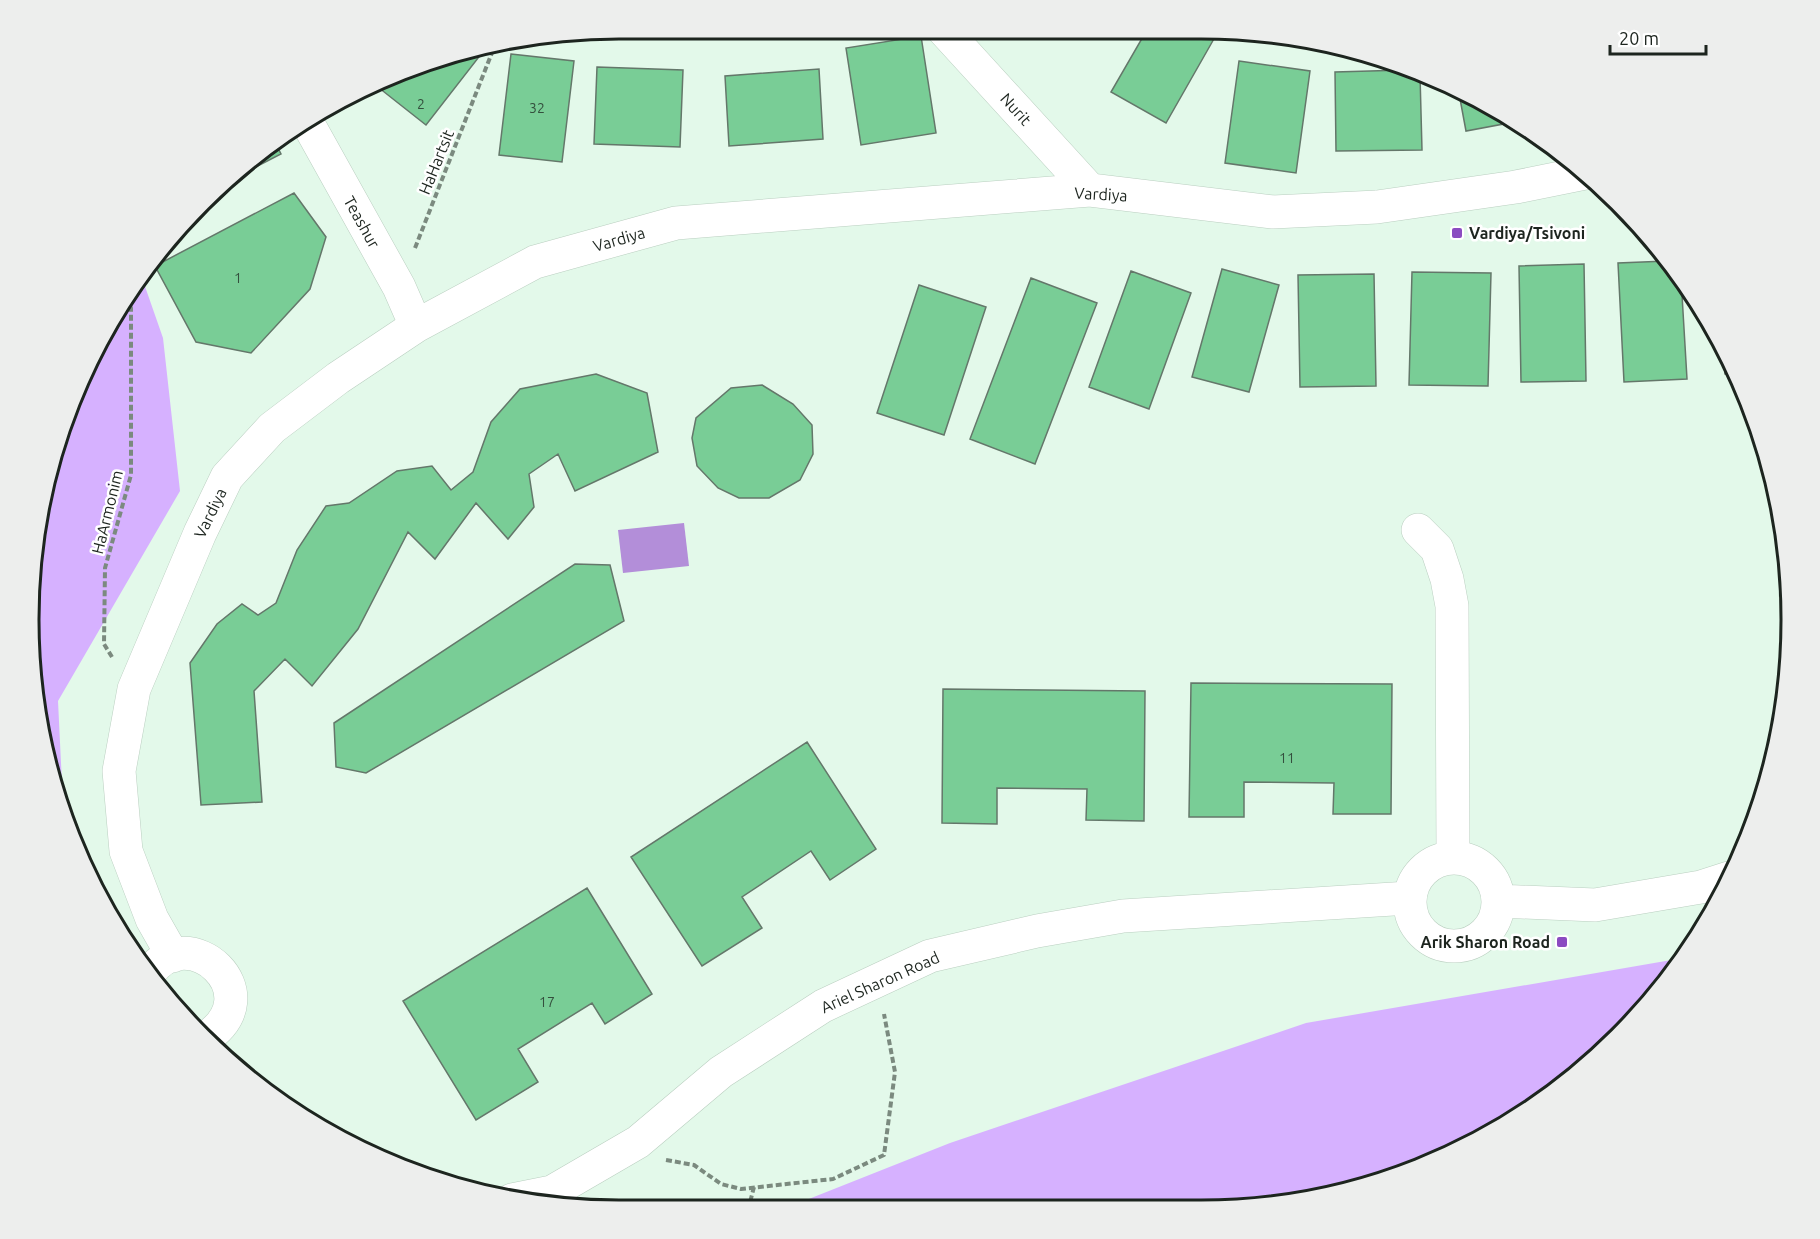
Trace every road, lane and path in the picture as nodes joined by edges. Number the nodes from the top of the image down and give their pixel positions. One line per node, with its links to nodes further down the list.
1 (952, 39): 5 (street, Nurit)
2 (492, 53): 6 (path, HaHartsit)
3 (311, 128): 6 (street, Teashur)
4 (1574, 175): 5 (street, Vardiya)
5 (1090, 190): 8 (street, Vardiya)
6 (399, 287): 8 (street, Teashur)
7 (131, 307): 10 (path, HaArmonim)
8 (416, 326): 10 (street, Vardiya)
9 (1418, 530): 11 (street)
10 (134, 689): 15 (street, Vardiya)
11 (1453, 857): 13 (street); 14 (street)
12 (1718, 881): 14 (street)
13 (1409, 898): 14 (street); 16 (street, Ariel Sharon Road)
14 (1498, 901)
15 (161, 965): 17 (street)
16 (878, 981): 19 (path); 20 (street, Ariel Sharon Road)
17 (213, 1033)
18 (665, 1160): 19 (path)
19 (754, 1187): 21 (path)
20 (540, 1194)
21 (751, 1200)

